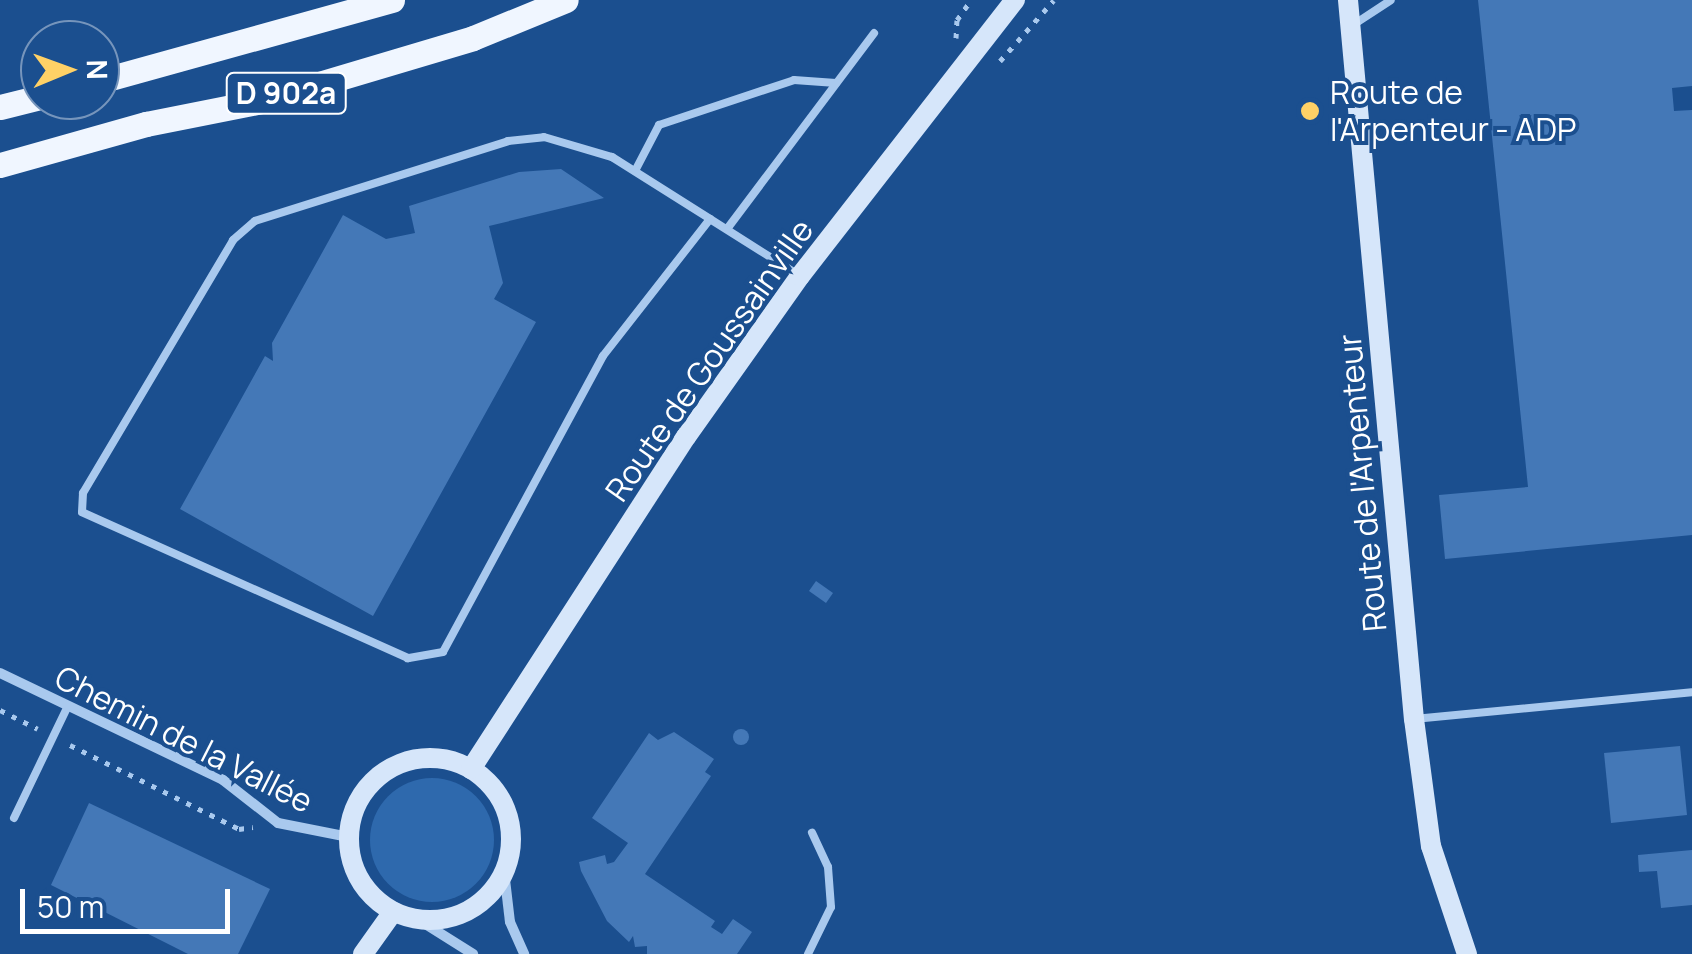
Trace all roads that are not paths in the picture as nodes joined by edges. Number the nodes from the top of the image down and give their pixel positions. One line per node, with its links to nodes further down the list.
1 (392, 0): 8 (main road, D 902a)
2 (566, 0): 10 (main road, D 902a)
3 (1016, 0): 14 (street, Route de Goussainville)
4 (1348, 0): 6 (street, Route de l'Arpenteur)
5 (1391, 0): 6 (lane)
6 (1349, 27): 18 (street, Route de l'Arpenteur)
7 (874, 33): 9 (lane)
8 (120, 76)
9 (836, 83): 11 (lane); 13 (lane)
10 (0, 165)
11 (635, 171): 12 (lane); 12 (lane)
12 (710, 219): 13 (lane)
13 (727, 229): 14 (lane)
14 (800, 276): 19 (street, Route de Goussainville)
15 (0, 673): 17 (street, Chemin de la Vallée)
16 (1692, 692): 18 (lane)
17 (68, 706): 20 (lane); 22 (street, Chemin de la Vallée)
18 (1414, 719): 30 (street, Route de l'Arpenteur)
19 (470, 768): 22 (street); 23 (street)
20 (14, 818)
21 (812, 832): 29 (lane)
22 (349, 837): 24 (street)
23 (504, 871): 25 (street); 28 (street)
24 (393, 912): 25 (street); 26 (street)
25 (419, 920): 27 (street)
26 (370, 952)
27 (474, 954)
28 (524, 954)
29 (808, 954)
30 (1467, 954)

